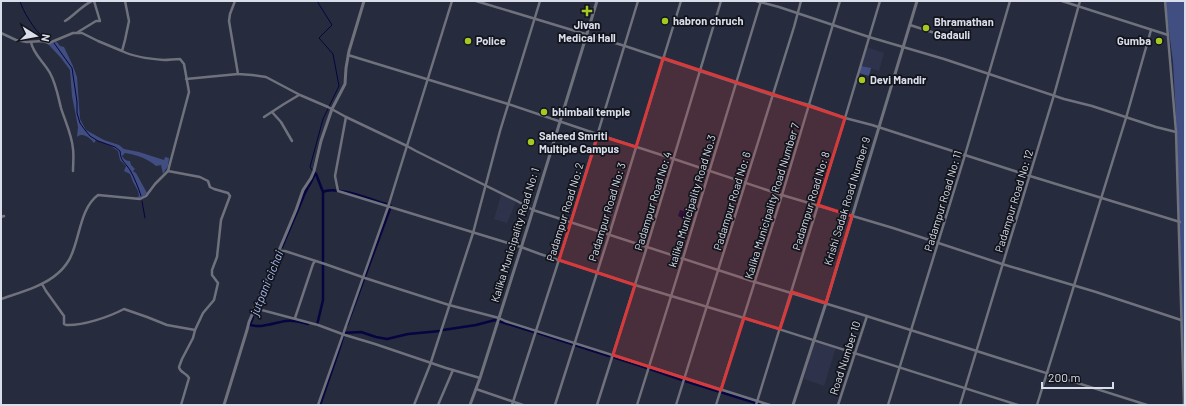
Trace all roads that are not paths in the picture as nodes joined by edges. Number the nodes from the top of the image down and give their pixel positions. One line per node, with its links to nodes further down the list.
1 (93, 1): 25 (street); 30 (street)
2 (125, 1): 38 (street)
3 (235, 1): 42 (street)
4 (364, 1): 39 (street)
5 (452, 1): 45 (street)
6 (476, 1): 24 (street)
7 (540, 1): 24 (street)
8 (597, 1): 31 (street, Kalika Municipality Road No: 1)
9 (638, 1): 36 (street, Padampur Road No: 2)
10 (681, 1): 40 (street, Padampur Road No: 3)
11 (721, 1): 41 (street, Padampur Road No: 4)
12 (756, 1): 21 (street)
13 (801, 1): 23 (street, Padampur Road No: 6)
14 (840, 1): 26 (street, Kalika Municipality Road Number 7)
15 (880, 1): 34 (street, Padampur Road No: 8)
16 (917, 1): 27 (street, Krishi Sadak Road Number 9)
17 (1010, 1): 43 (street, Padampur Road No: 11)
18 (1062, 1): 22 (street)
19 (1080, 1): 22 (street, Padampur Road No: 12)
20 (1165, 1): 33 (street)
21 (761, 2): 23 (street); 46 (street, kalika Municipality Road No.3)
22 (1079, 7): 28 (street); 49 (street, Padampur Road No: 12)
23 (797, 13): 26 (street); 48 (street, Padampur Road No: 6)
24 (534, 19): 31 (street); 50 (street)
25 (65, 21)
26 (833, 25): 34 (street); 51 (street, Kalika Municipality Road Number 7)
27 (910, 25): 32 (street); 37 (street, Krishi Sadak Road Number 9)
28 (1151, 30): 33 (street); 57 (street)
29 (1, 33): 35 (street)
30 (78, 33): 35 (street); 38 (street)
31 (587, 35): 36 (street); 58 (street, Kalika Municipality Road No: 1)
32 (941, 35)
33 (1168, 35): 60 (street)
34 (869, 37): 37 (street); 56 (street, Padampur Road No: 8)
35 (31, 42): 68 (street)
36 (625, 46): 40 (street); 61 (street, Padampur Road No: 2)
37 (903, 47): 43 (street); 59 (street, Krishi Sadak Road Number 9)
38 (122, 51): 44 (street)
39 (348, 54): 45 (street); 52 (street)
40 (663, 58): 41 (street); 64 (street, Padampur Road No: 3)
41 (700, 72): 46 (street); 66 (street, Padampur Road No: 4)
42 (238, 74): 44 (street); 47 (street)
43 (989, 74): 49 (street); 65 (street, Padampur Road No: 11)
44 (186, 79): 69 (street)
45 (428, 79): 50 (street); 63 (street)
46 (736, 83): 48 (street); 67 (street, kalika Municipality Road No.3)
47 (300, 95): 52 (street); 53 (street)
48 (772, 95): 51 (street); 71 (street, Padampur Road No: 6)
49 (1054, 95): 57 (street); 70 (street, Padampur Road No: 12)
50 (508, 104): 58 (street); 72 (street)
51 (809, 105): 56 (street); 73 (street, Kalika Municipality Road Number 7)
52 (332, 109): 55 (street); 86 (street)
53 (272, 112): 54 (street); 62 (street)
54 (264, 117)
55 (346, 117): 63 (street); 76 (street)
56 (845, 118): 59 (street); 75 (street, Padampur Road No: 8)
57 (1126, 118): 60 (street); 74 (street)
58 (560, 121): 61 (street); 77 (street, Kalika Municipality Road No: 1)
59 (878, 128): 65 (street); 78 (street, Krishi Sadak Road Number 9)
60 (1176, 132): 80 (street)
61 (598, 135): 64 (street); 79 (street, Padampur Road No: 2)
62 (292, 141)
63 (407, 146): 72 (street); 76 (street)
64 (636, 147): 66 (street); 82 (street, Padampur Road No: 3)
65 (965, 155): 70 (street); 83 (street, Padampur Road No: 11)
66 (674, 159): 67 (street); 85 (street, Padampur Road No: 4)
67 (709, 170): 71 (street); 87 (street, kalika Municipality Road No.3)
68 (73, 171)
69 (168, 171): 95 (street); 111 (street)
70 (1030, 176): 74 (street); 90 (street, Padampur Road No: 12)
71 (746, 182): 73 (street); 91 (street, Padampur Road No: 6)
72 (486, 186): 77 (street); 81 (street)
73 (782, 195): 75 (street); 94 (street, Kalika Municipality Road Number 7)
74 (1100, 198): 80 (street); 97 (street)
75 (818, 205): 78 (street); 98 (street, Padampur Road No: 8)
76 (389, 207): 81 (street); 93 (street)
77 (533, 210): 79 (street); 84 (street, Kalika Municipality Road No: 1)
78 (852, 216): 83 (street); 101 (street, Krishi Sadak Road Number 9)
79 (571, 222): 82 (street); 88 (street, Padampur Road No: 2)
80 (1180, 222): 109 (street)
81 (473, 233): 84 (street); 102 (street)
82 (609, 234): 85 (street); 92 (street, Padampur Road No: 3)
83 (938, 243): 90 (street); 112 (street, Padampur Road No: 11)
84 (521, 247): 88 (street); 107 (street, Kalika Municipality Road No: 1)
85 (647, 247): 87 (street); 96 (street, Padampur Road No: 4)
86 (278, 251): 89 (street); 104 (street)
87 (683, 258): 91 (street); 99 (street, kalika Municipality Road No.3)
88 (559, 260): 92 (street); 113 (street, Padampur Road No: 2)
89 (315, 261): 93 (street); 106 (street)
90 (1002, 264): 97 (street); 117 (street, Padampur Road No: 12)
91 (719, 270): 94 (street); 103 (street, Padampur Road No: 6)
92 (597, 272): 96 (street); 116 (street, Padampur Road No: 3)
93 (363, 277): 102 (street); 114 (street)
94 (755, 282): 98 (street); 108 (street, Kalika Municipality Road Number 7)
95 (42, 284): 100 (street); 111 (street)
96 (635, 285): 99 (street); 119 (street, Padampur Road No: 4)
97 (1074, 286): 109 (street); 124 (street)
98 (791, 292): 101 (street); 110 (street, Padampur Road No: 8)
99 (671, 296): 103 (street); 121 (street, kalika Municipality Road No.3)
100 (1, 299)
101 (826, 303): 105 (street); 115 (street, Krishi Sadak Road Number 9)
102 (449, 305): 107 (street); 120 (street)
103 (708, 307): 108 (street); 126 (street, Padampur Road No: 6)
104 (254, 308): 106 (street); 133 (street)
105 (867, 316): 112 (street); 118 (street, Road Number 10)
106 (295, 318): 114 (street)
107 (499, 318): 113 (street); 125 (street, Kalika Municipality Road No: 1)
108 (744, 318): 110 (street); 129 (street, Kalika Municipality Road Number 7)
109 (1181, 320): 153 (street)
110 (780, 329): 115 (street); 130 (street, Padampur Road No: 8)
111 (195, 330): 132 (street)
112 (912, 330): 117 (street); 122 (street, Padampur Road No: 11)
113 (536, 331): 116 (street); 131 (street, Padampur Road No: 2)
114 (344, 335): 120 (street); 134 (street)
115 (814, 340): 118 (street); 146 (street, Krishi Sadak Road Number 9)
116 (574, 343): 119 (street); 139 (street, Padampur Road No: 3)
117 (976, 350): 124 (street); 127 (street, Padampur Road No: 12)
118 (854, 354): 122 (street); 147 (street, Road Number 10)
119 (613, 355): 121 (street); 140 (street, Padampur Road No: 4)
120 (431, 363): 123 (street); 135 (street)
121 (648, 366): 126 (street); 141 (street, kalika Municipality Road No.3)
122 (900, 368): 127 (street); 148 (street, Padampur Road No: 11)
123 (453, 370): 125 (street); 136 (street)
124 (1048, 374): 151 (street); 152 (street)
125 (480, 378): 128 (street, Kalika Municipality Road No: 1)
126 (685, 378): 129 (street); 142 (street, Padampur Road No: 6)
127 (965, 388): 149 (street, Padampur Road No: 12); 150 (street)
128 (476, 389): 131 (street); 137 (street, Kalika Municipality Road No: 1)
129 (721, 390): 130 (street); 143 (street, Kalika Municipality Road Number 7)
130 (757, 401): 144 (street, Padampur Road No: 8); 145 (street)
131 (513, 403): 138 (street)
132 (181, 405)
133 (224, 405)
134 (318, 405)
135 (414, 405)
136 (438, 405)
137 (470, 405)
138 (523, 405)
139 (555, 405)
140 (597, 405)
141 (637, 405)
142 (676, 405)
143 (716, 405)
144 (756, 405)
145 (770, 405)
146 (793, 405)
147 (838, 405)
148 (888, 405)
149 (960, 405)
150 (1018, 405)
151 (1037, 405)
152 (1147, 405)
153 (1184, 405)

